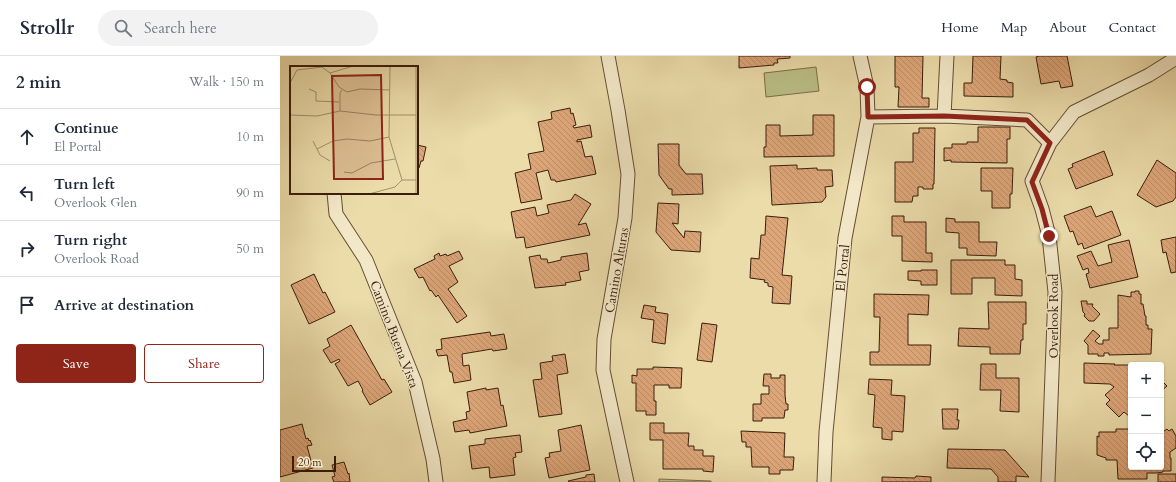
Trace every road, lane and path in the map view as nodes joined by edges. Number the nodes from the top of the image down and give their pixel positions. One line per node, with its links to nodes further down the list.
1 (608, 56): 10 (street, Camino Alturas)
2 (860, 56): 6 (street, El Portal)
3 (947, 56): 5 (street)
4 (1176, 58): 7 (street, Overlook Road)
5 (944, 116): 6 (street); 7 (street)
6 (868, 117): 11 (street, El Portal)
7 (1050, 143): 12 (street, Overlook Road)
8 (334, 194): 9 (street, Camino Buena Vista)
9 (436, 482)
10 (627, 482)
11 (824, 482)
12 (1048, 482)

